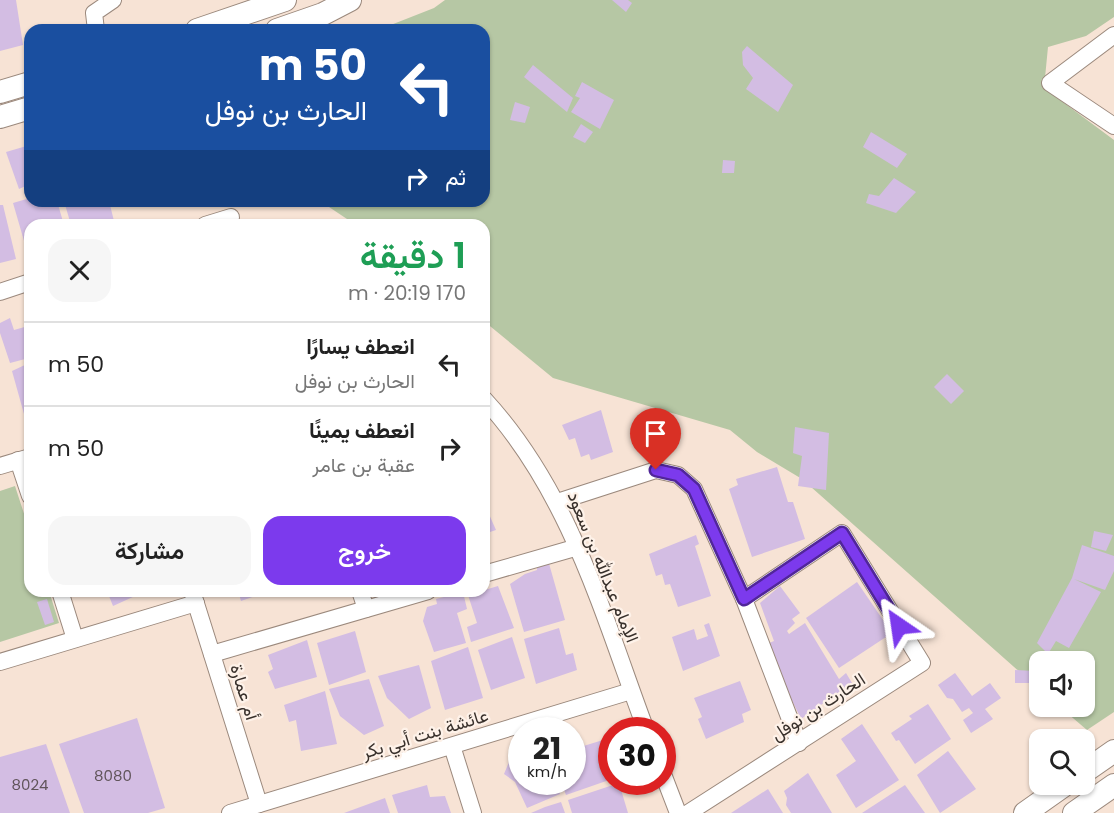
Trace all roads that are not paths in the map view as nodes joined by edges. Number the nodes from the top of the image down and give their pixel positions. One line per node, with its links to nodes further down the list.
1 (113, 0): 4 (street)
2 (285, 0): 5 (street)
3 (350, 0): 6 (street)
4 (95, 24)
5 (215, 24)
6 (294, 24)
7 (1114, 35): 12 (street)
8 (24, 85): 9 (street)
9 (0, 92)
10 (24, 110): 11 (street)
11 (0, 117)
12 (1114, 126)
13 (231, 217): 14 (street)
14 (225, 219)
15 (24, 284): 16 (street)
16 (0, 292)
17 (490, 406): 21 (street, الإمام عبدالله بن سعود)
18 (0, 448): 19 (street)
19 (13, 462): 20 (street)
20 (24, 484)
21 (557, 502): 22 (street, الإمام عبدالله بن سعود); 28 (street)
22 (578, 547): 23 (street); 33 (street, الإمام عبدالله بن سعود)
23 (490, 572)
24 (62, 597): 30 (street)
25 (194, 597): 30 (street); 31 (street, أم عمارة)
26 (362, 597): 29 (street)
27 (407, 597): 29 (street)
28 (744, 599): 35 (street); 35 (street, الحارث بن نوفل)
29 (366, 609): 31 (street)
30 (75, 639): 32 (street)
31 (212, 654): 42 (street, أم عمارة)
32 (0, 662)
33 (632, 691): 34 (street, الإمام عبدالله بن سعود); 36 (street, عائشة بنت أبي بكر)
34 (641, 717)
35 (799, 743): 46 (street, الحارث بن نوفل)
36 (452, 746): 42 (street, عائشة بنت أبي بكر); 44 (street)
37 (1114, 751): 38 (street)
38 (1095, 764)
39 (1114, 784): 48 (street)
40 (671, 795): 45 (street)
41 (1050, 795): 47 (street)
42 (259, 804): 43 (street, عائشة بنت أبي بكر)
43 (230, 813)
44 (472, 813)
45 (678, 813)
46 (688, 813)
47 (1025, 813)
48 (1074, 813)

